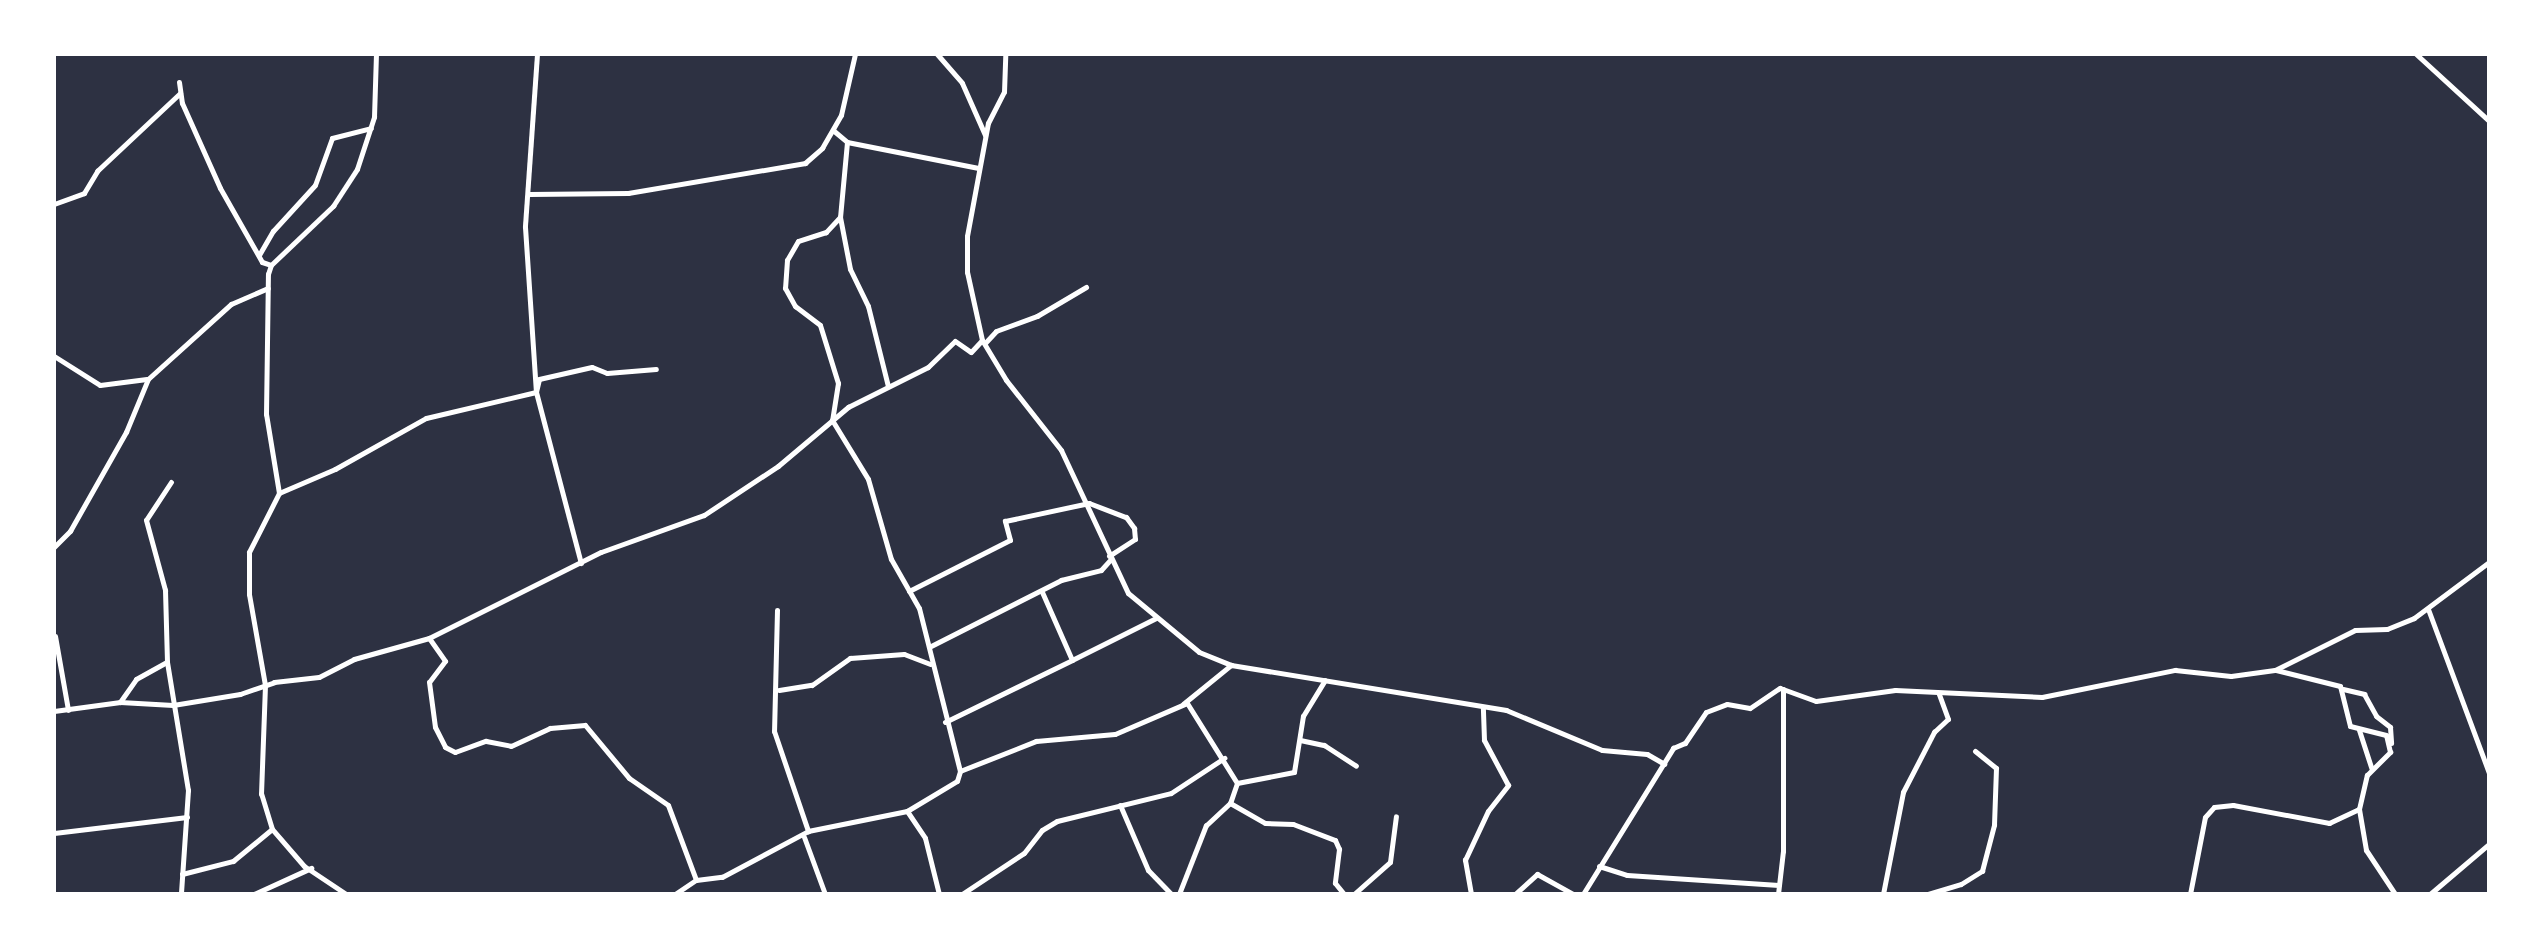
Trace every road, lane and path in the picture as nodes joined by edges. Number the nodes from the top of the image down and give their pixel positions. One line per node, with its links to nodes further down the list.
1 (376, 54): 10 (street)
2 (537, 54): 15 (street)
3 (855, 54): 11 (street)
4 (937, 54): 12 (street)
5 (1005, 54): 12 (street)
6 (2416, 54): 9 (street)
7 (179, 82): 8 (street)
8 (180, 93): 16 (street); 18 (street)
9 (2489, 121)
10 (372, 127): 18 (street); 19 (street)
11 (834, 131): 13 (street); 15 (street)
12 (986, 136): 14 (street)
13 (847, 142): 14 (street); 17 (street)
14 (978, 168): 22 (street)
15 (529, 194): 27 (street)
16 (54, 204)
17 (840, 217): 26 (street); 28 (street)
18 (259, 256): 19 (street)
19 (271, 265): 21 (street)
20 (1086, 287): 22 (street)
21 (268, 288): 25 (street); 30 (street)
22 (984, 341): 26 (street); 31 (street)
23 (54, 356): 25 (street)
24 (656, 369): 27 (street)
25 (148, 379): 32 (street)
26 (888, 386): 28 (street)
27 (536, 392): 30 (street); 35 (street)
28 (832, 420): 35 (street); 36 (street)
29 (171, 482): 45 (street)
30 (279, 493): 50 (street)
31 (1089, 503): 33 (street); 33 (street); 36 (street)
32 (54, 547)
33 (1110, 557): 37 (street); 40 (street)
34 (2489, 562): 38 (street)
35 (581, 563): 42 (street)
36 (909, 591): 43 (street)
37 (1042, 592): 43 (street); 44 (street)
38 (2428, 609): 48 (street); 71 (street)
39 (777, 610): 53 (street)
40 (1156, 618): 44 (street); 47 (street)
41 (55, 636): 59 (street)
42 (429, 638): 50 (street); 87 (street)
43 (931, 646): 46 (street)
44 (1072, 660): 61 (street)
45 (167, 662): 55 (street); 57 (street)
46 (930, 665): 53 (street); 61 (street)
47 (1231, 665): 49 (street); 56 (street)
48 (2275, 670): 52 (street); 54 (street)
49 (1325, 680): 58 (street); 63 (street)
50 (265, 685): 57 (street); 79 (street)
51 (1783, 689): 54 (street); 67 (street); 88 (street)
52 (2343, 689): 62 (street); 64 (street)
53 (779, 690): 80 (street)
54 (1939, 693): 105 (street)
55 (120, 702): 57 (street); 59 (street)
56 (1183, 704): 66 (street); 70 (street)
57 (173, 705): 78 (street)
58 (1483, 707): 67 (street); 100 (street)
59 (68, 710): 60 (street)
60 (54, 711)
61 (945, 722): 70 (street)
62 (2359, 730): 64 (street); 69 (street)
63 (1300, 740): 68 (street); 72 (street)
64 (2391, 748): 69 (street)
65 (1975, 751): 106 (street)
66 (1224, 758): 72 (street); 74 (street)
67 (1664, 764): 84 (street)
68 (1356, 766)
69 (2371, 768): 75 (street)
70 (960, 771): 76 (street)
71 (2489, 773)
72 (1237, 783): 73 (street)
73 (1230, 803): 97 (street); 98 (street)
74 (1120, 805): 95 (street); 96 (street)
75 (2359, 809): 107 (street); 108 (street)
76 (907, 811): 80 (street); 94 (street)
77 (1396, 816): 99 (street)
78 (187, 817): 81 (street); 86 (street)
79 (272, 829): 85 (street); 86 (street)
80 (808, 831): 82 (street)
81 (54, 833)
82 (804, 837): 87 (street); 93 (street)
83 (2489, 844): 109 (street)
84 (1599, 866): 88 (street); 103 (street)
85 (311, 868): 90 (street); 91 (street)
86 (182, 874): 89 (street)
87 (696, 880): 92 (street)
88 (1779, 885): 104 (street)
89 (181, 894)
90 (254, 894)
91 (346, 894)
92 (675, 894)
93 (825, 894)
94 (939, 894)
95 (962, 894)
96 (1171, 894)
97 (1179, 894)
98 (1344, 894)
99 (1354, 894)
100 (1471, 894)
101 (1515, 894): 102 (street)
102 (1573, 894)
103 (1583, 894)
104 (1778, 894)
105 (1883, 894)
106 (1928, 894)
107 (2190, 894)
108 (2395, 894)
109 (2430, 894)

